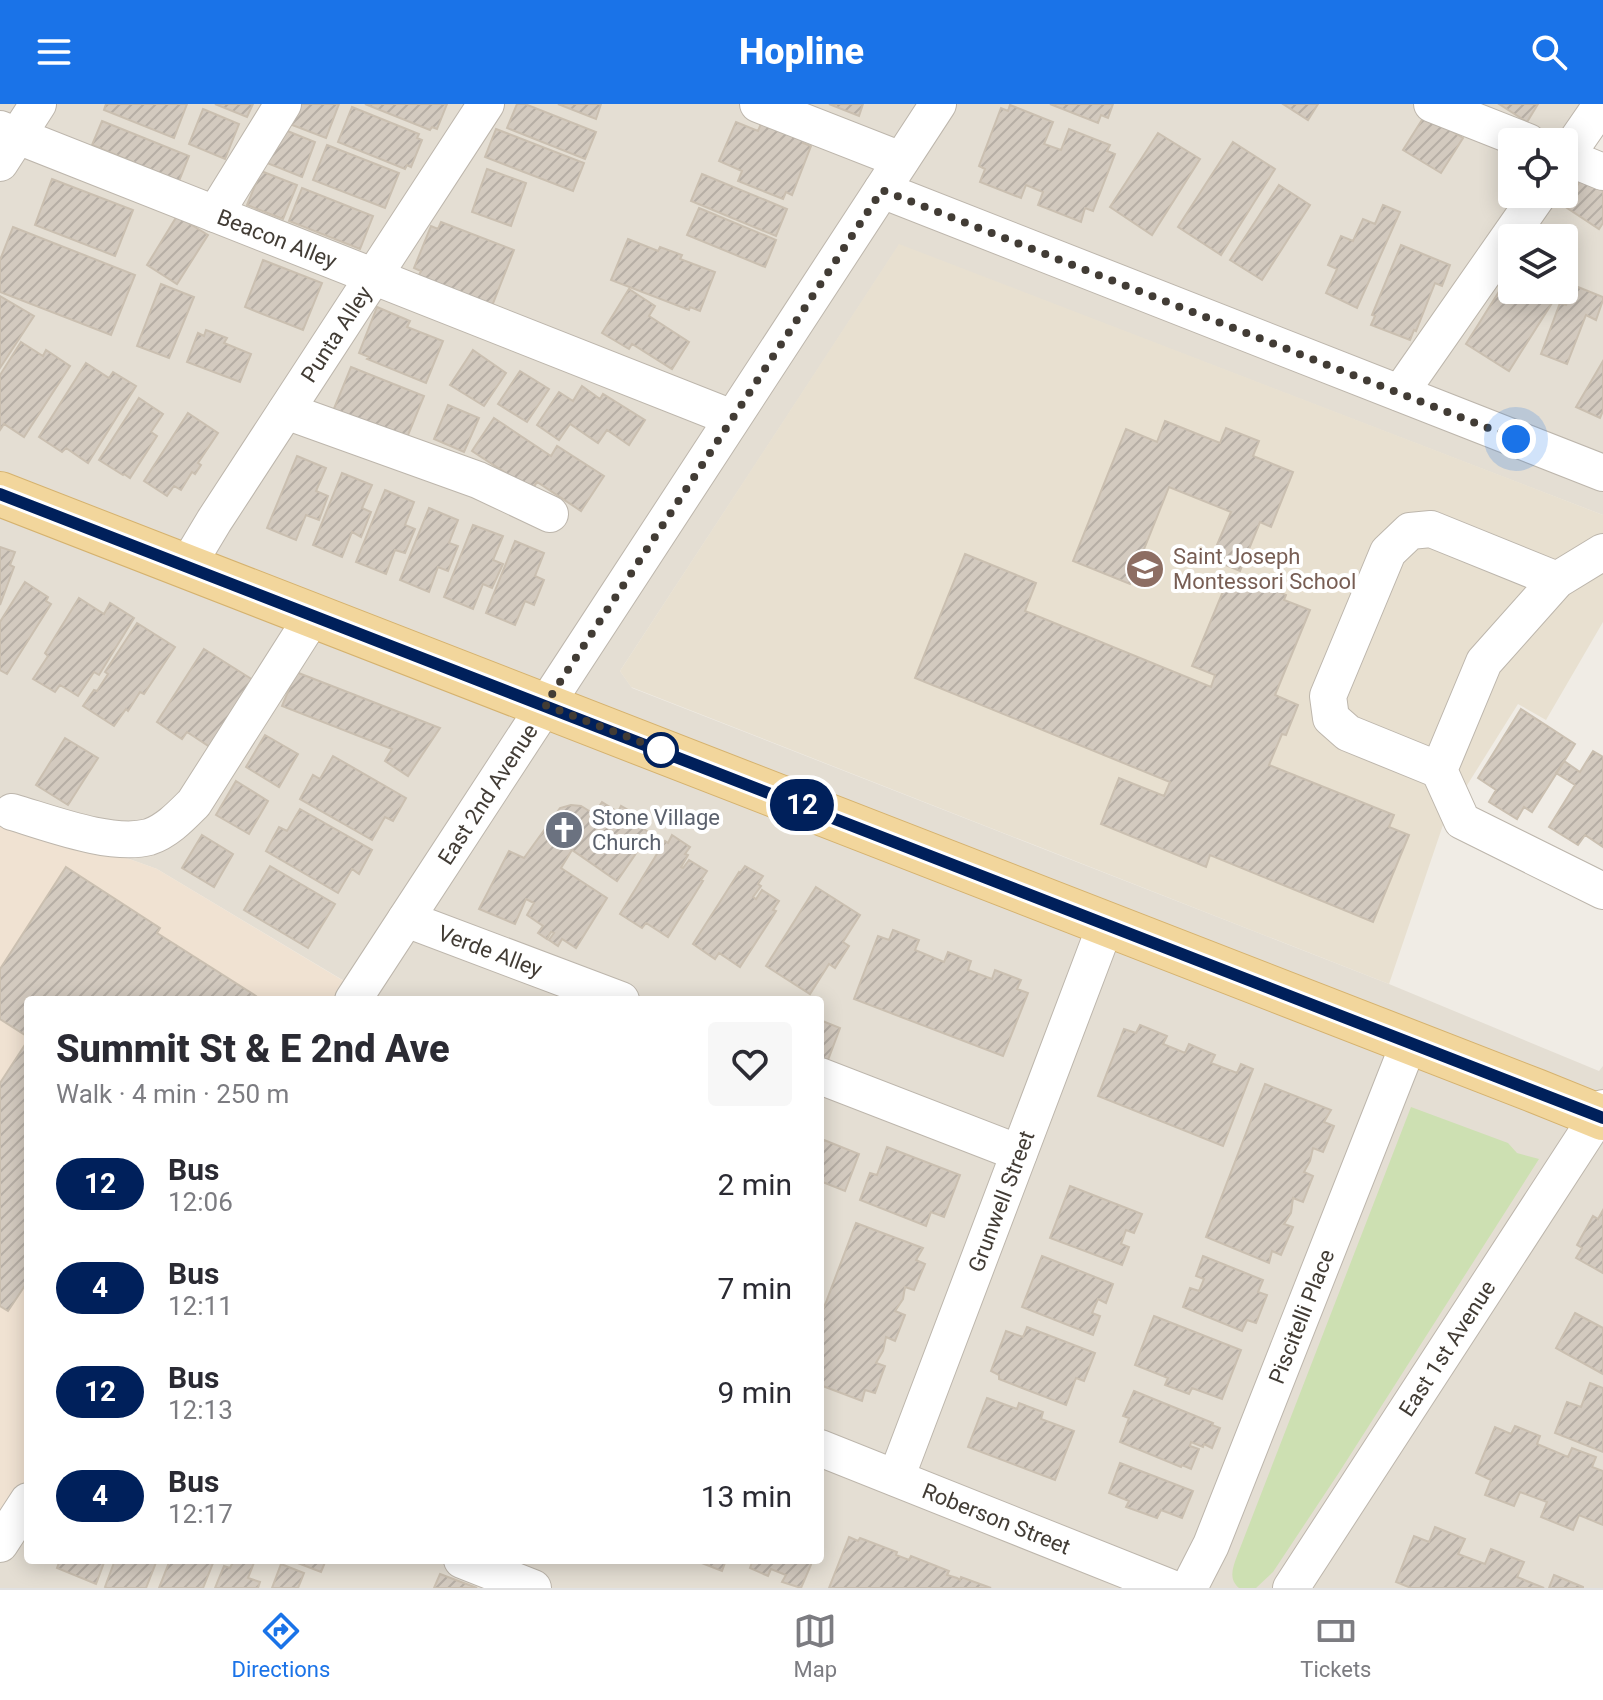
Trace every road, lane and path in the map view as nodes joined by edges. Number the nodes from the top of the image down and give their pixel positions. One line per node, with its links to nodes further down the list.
1 (38, 104): 10 (street)
2 (283, 104): 16 (street)
3 (486, 104): 17 (street, Punta Alley)
4 (758, 104): 11 (street)
5 (938, 104): 11 (street, East 2nd Avenue)
6 (1432, 104): 8 (street)
7 (1602, 104): 9 (street)
8 (1498, 130)
9 (1578, 137)
10 (6, 142): 16 (street, Beacon Alley)
11 (901, 160): 14 (street, East 2nd Avenue)
12 (1578, 162): 13 (street)
13 (1603, 172)
14 (882, 190): 18 (street); 20 (street, East 2nd Avenue)
15 (1529, 208): 18 (street)
16 (215, 214): 17 (street, Beacon Alley)
17 (374, 277): 19 (street, Punta Alley); 20 (street, Beacon Alley)
18 (1400, 393): 21 (street)
19 (286, 411): 23 (street); 25 (street, Punta Alley)
20 (732, 418): 28 (street, East 2nd Avenue)
21 (1603, 473)
22 (0, 494): 25 (main road)
23 (550, 514)
24 (1603, 552): 26 (street)
25 (187, 566): 27 (main road)
26 (1557, 580): 29 (street); 29 (street)
27 (313, 616): 28 (main road); 30 (street)
28 (545, 705): 32 (street, East 2nd Avenue); 33 (main road)
29 (1439, 770): 31 (street)
30 (12, 812)
31 (1603, 891)
32 (406, 919): 34 (street, Verde Alley); 35 (street, East 2nd Avenue)
33 (1106, 924): 37 (main road); 40 (street, Grunwell Street)
34 (572, 992): 36 (street, Verde Alley)
35 (356, 996)
36 (596, 996)
37 (1409, 1043): 39 (main road); 48 (street, Piscitelli Place)
38 (824, 1078): 40 (street)
39 (1601, 1114): 49 (street, East 1st Avenue)
40 (1019, 1153): 42 (street, Grunwell Street)
41 (824, 1450): 42 (street, Roberson Street)
42 (896, 1478): 47 (street, Roberson Street)
43 (24, 1507): 44 (street)
44 (0, 1544)
45 (472, 1564): 46 (street)
46 (533, 1588)
47 (1171, 1588)
48 (1189, 1588)
49 (1291, 1588)

